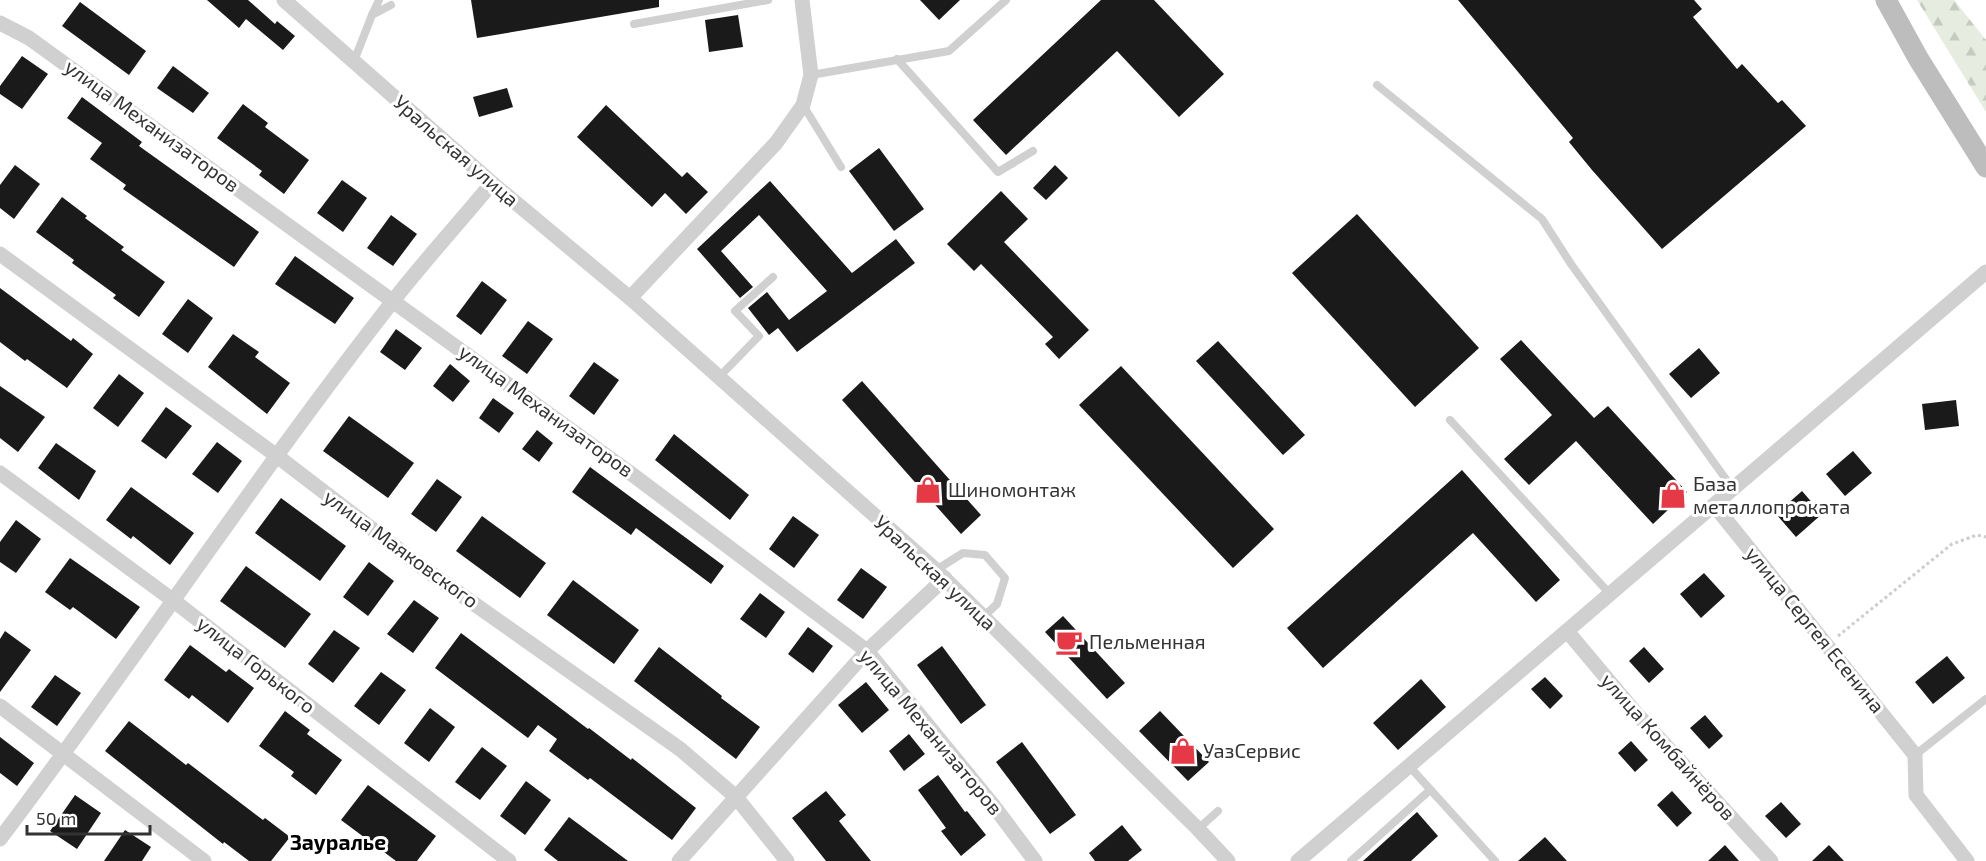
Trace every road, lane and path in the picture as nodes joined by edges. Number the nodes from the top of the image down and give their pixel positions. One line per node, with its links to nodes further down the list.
1 (284, 0): 12 (street, Уральская улица)
2 (379, 0): 8 (lane)
3 (768, 0): 10 (lane)
4 (802, 0): 13 (street)
5 (1006, 0): 11 (lane)
6 (1886, 0): 18 (main road)
7 (391, 5): 8 (lane)
8 (372, 15): 12 (lane)
9 (0, 23): 24 (street, улица Механизаторов)
10 (634, 24)
11 (897, 59): 13 (lane); 16 (lane)
12 (353, 62): 19 (street, Уральская улица)
13 (811, 75): 15 (street)
14 (1377, 85): 29 (lane)
15 (803, 105): 17 (lane); 23 (street)
16 (1033, 151)
17 (842, 166)
18 (1986, 167)
19 (492, 183): 23 (street, Уральская улица); 24 (street)
20 (0, 254): 27 (street, улица Маяковского)
21 (1986, 272): 29 (street)
22 (773, 277): 25 (lane)
23 (630, 298): 25 (street, Уральская улица)
24 (393, 301): 27 (street); 38 (street, улица Механизаторов)
25 (719, 377): 32 (street, Уральская улица)
26 (1450, 420): 33 (lane)
27 (276, 456): 34 (street); 45 (street, улица Маяковского)
28 (0, 473): 34 (street, улица Горького)
29 (1733, 489): 30 (street)
30 (1714, 505): 33 (street); 37 (street, улица Сергея Есенина)
31 (1986, 537): 37 (path)
32 (940, 574): 35 (street, Уральская улица); 35 (lane); 38 (street)
33 (1610, 594): 36 (street)
34 (174, 601): 41 (street); 50 (street, улица Горького)
35 (983, 617): 47 (street, Уральская улица)
36 (1567, 631): 43 (street); 58 (street, улица Комбайнёров)
37 (1827, 645): 42 (street, улица Сергея Есенина)
38 (867, 651): 45 (street); 53 (street, улица Механизаторов)
39 (1986, 699): 42 (lane)
40 (0, 706): 41 (street)
41 (64, 754): 48 (street); 49 (street)
42 (1915, 755): 59 (street)
43 (1409, 766): 44 (lane); 55 (street)
44 (1430, 790): 56 (lane); 57 (lane)
45 (736, 797): 51 (street); 52 (street, улица Маяковского)
46 (1218, 811): 47 (lane)
47 (1198, 829): 54 (street, Уральская улица)
48 (0, 839)
49 (204, 861)
50 (509, 861)
51 (679, 861)
52 (787, 861)
53 (1035, 861)
54 (1228, 861)
55 (1298, 861)
56 (1351, 861)
57 (1495, 861)
58 (1772, 861)
59 (1967, 861)

